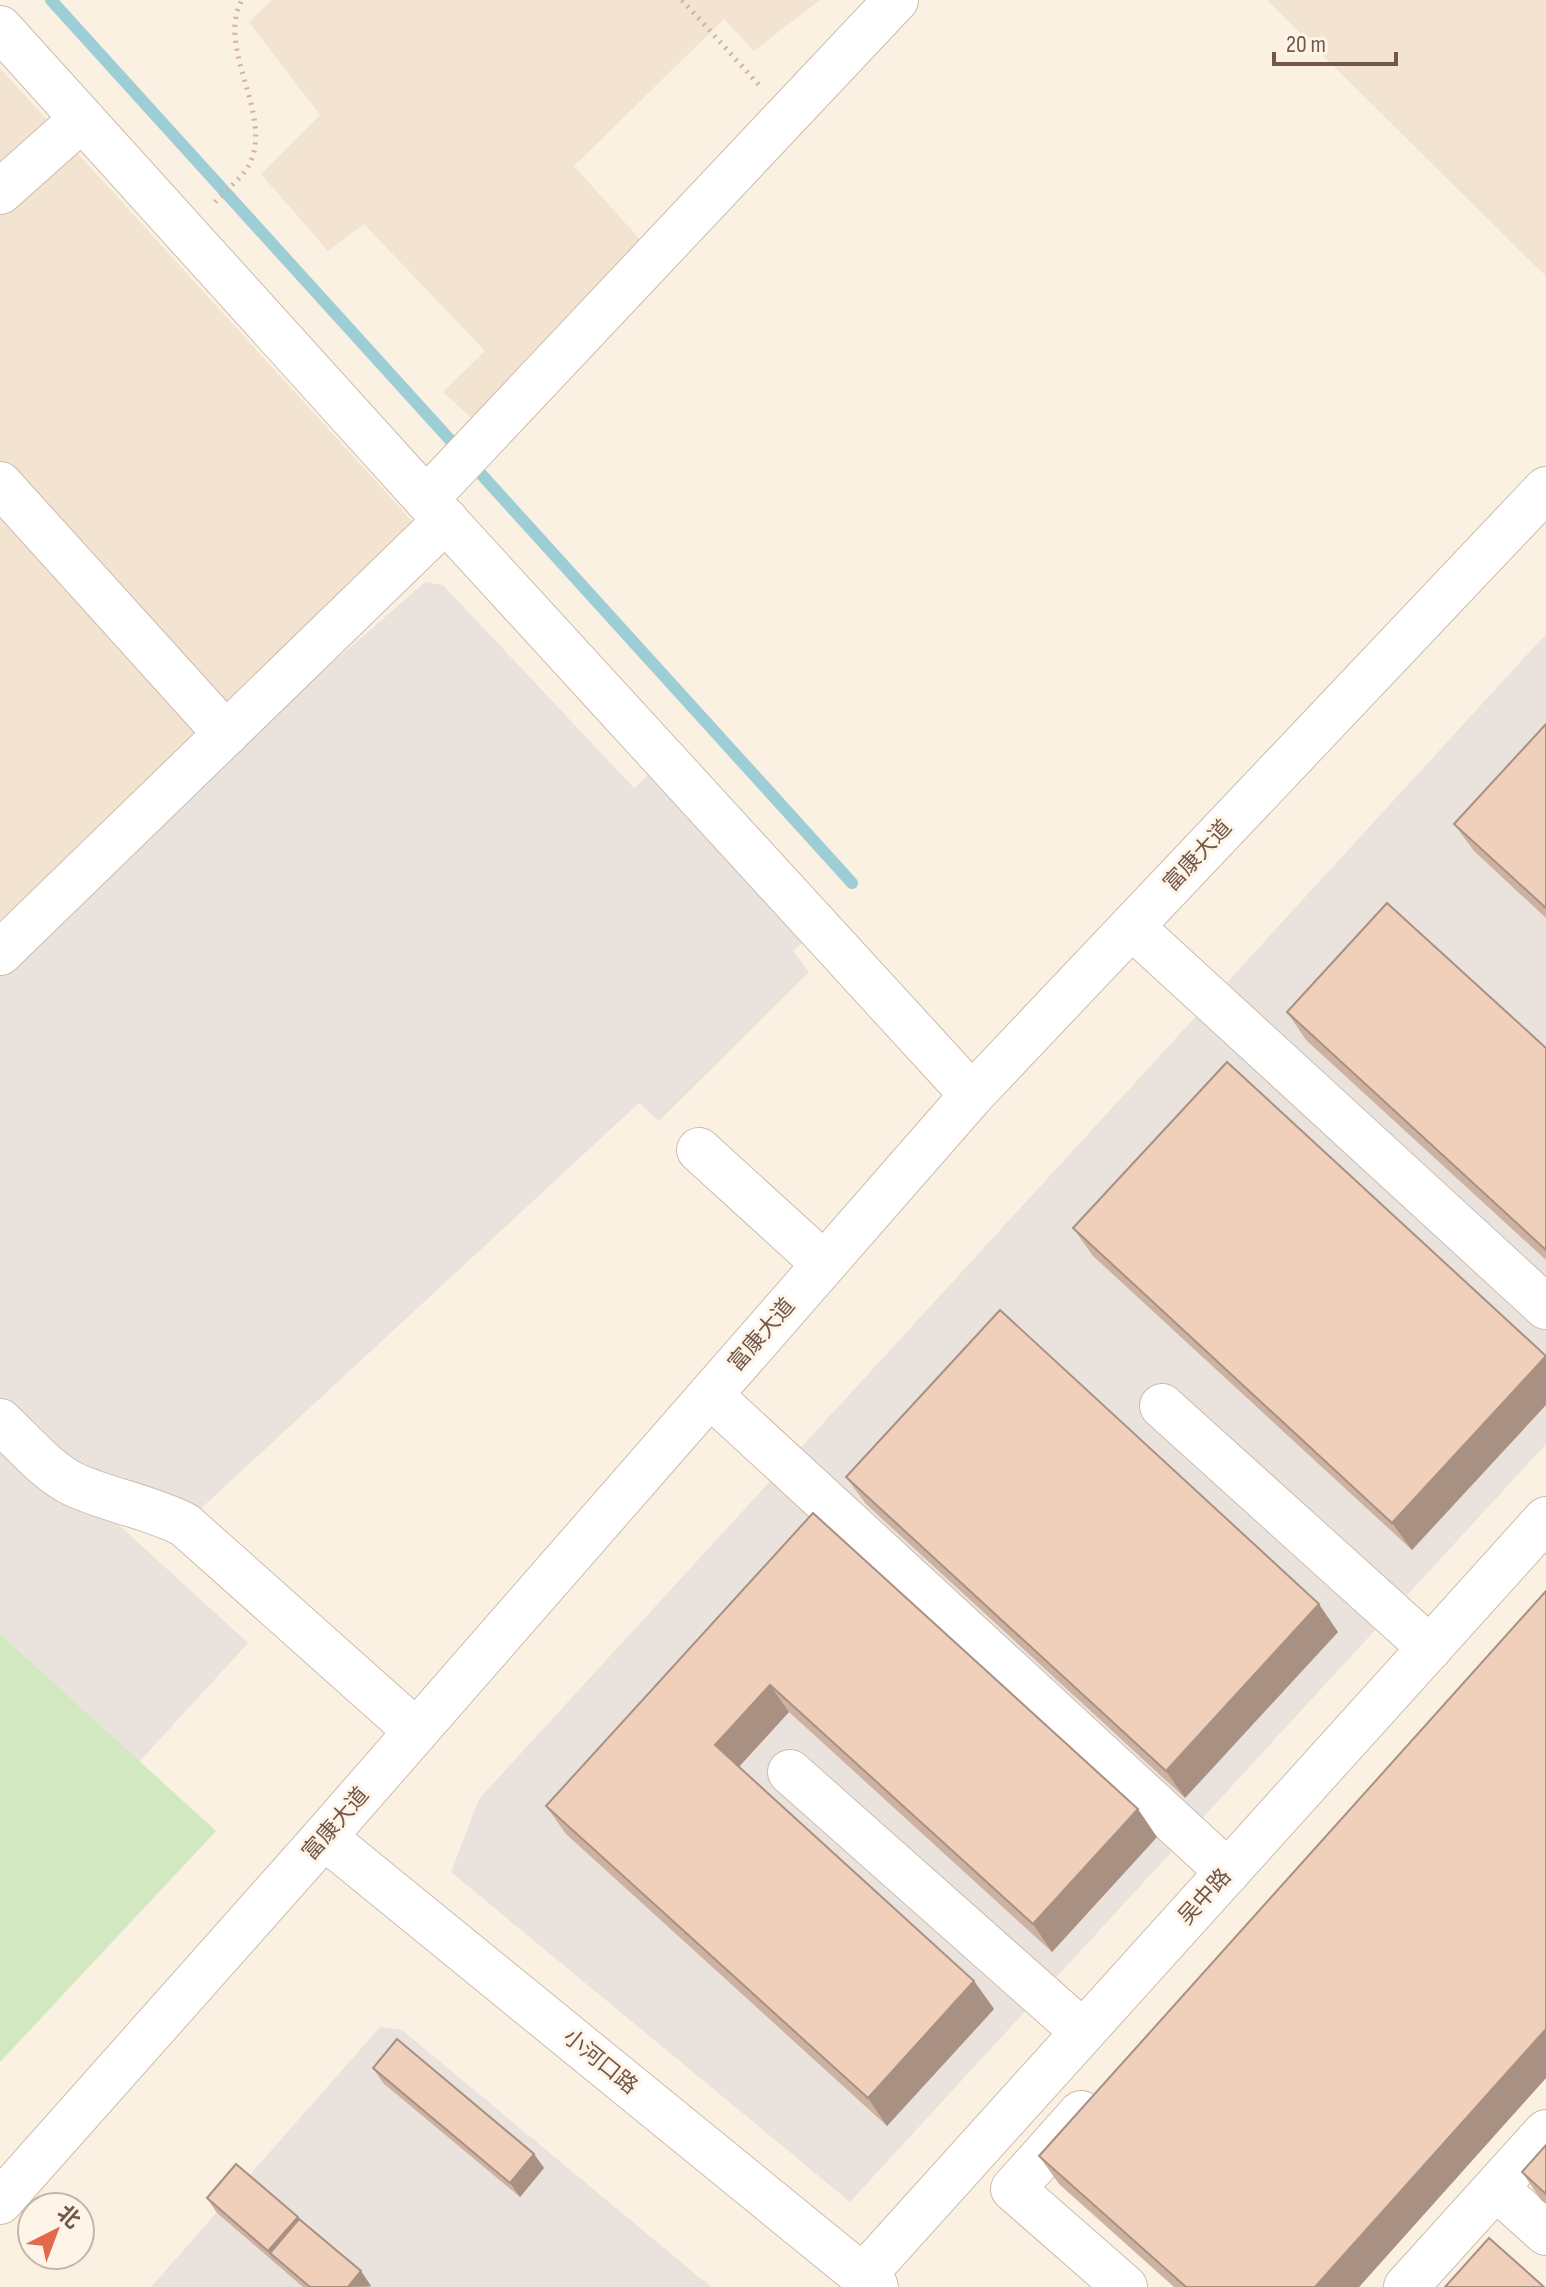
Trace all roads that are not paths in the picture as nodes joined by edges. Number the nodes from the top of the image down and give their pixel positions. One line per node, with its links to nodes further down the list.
1 (896, 0): 5 (street)
2 (0, 28): 3 (street)
3 (82, 119): 4 (street); 5 (street)
4 (0, 192)
5 (451, 483): 8 (street); 11 (street)
6 (0, 484): 8 (street)
7 (1546, 489): 9 (street, 富康大道)
8 (226, 734): 10 (street)
9 (1132, 927): 11 (street, 富康大道); 14 (street)
10 (0, 953)
11 (972, 1095): 13 (street, 富康大道)
12 (699, 1150): 13 (street)
13 (824, 1264): 15 (street, 富康大道)
14 (1546, 1307)
15 (710, 1395): 20 (street, 富康大道); 23 (street)
16 (1162, 1406): 19 (street)
17 (0, 1421): 20 (street)
18 (1546, 1519): 19 (street, 吴中路)
19 (1430, 1648): 23 (street, 吴中路)
20 (416, 1731): 22 (street, 富康大道)
21 (790, 1772): 24 (street)
22 (324, 1837): 28 (street, 富康大道); 30 (street, 小河口路)
23 (1228, 1872): 24 (street, 吴中路)
24 (1083, 2032): 30 (street, 吴中路)
25 (1109, 2082): 31 (street)
26 (1546, 2132): 27 (street)
27 (1496, 2188): 29 (street); 32 (street)
28 (0, 2202)
29 (1546, 2233)
30 (870, 2282)
31 (1125, 2287)
32 (1406, 2287)

